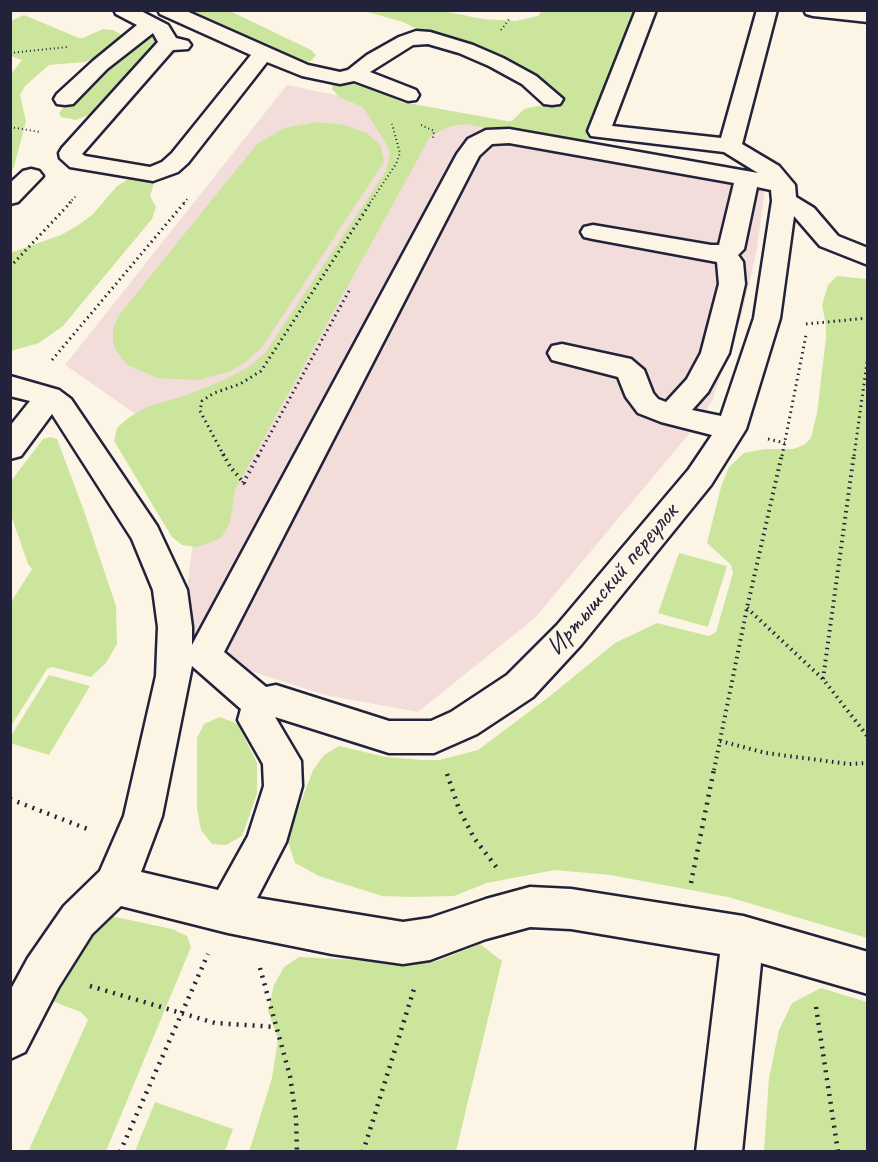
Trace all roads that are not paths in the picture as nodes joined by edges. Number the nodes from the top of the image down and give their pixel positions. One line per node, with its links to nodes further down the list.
1 (123, 10): 8 (street)
2 (167, 10): 10 (street)
3 (646, 10): 15 (street)
4 (767, 10): 15 (street)
5 (813, 10): 6 (street)
6 (841, 12): 7 (street)
7 (867, 16)
8 (151, 24): 9 (street); 13 (street)
9 (168, 43): 10 (street); 10 (street)
10 (262, 56): 11 (street)
11 (347, 76): 12 (street); 14 (street)
12 (408, 95)
13 (65, 99)
14 (552, 99)
15 (730, 146): 18 (street)
16 (31, 176): 19 (street)
17 (747, 178): 18 (street); 21 (street); 28 (street)
18 (784, 193): 22 (street); 26 (street, Иртышский переулок)
19 (10, 197)
20 (593, 232): 21 (street)
21 (724, 252): 25 (street)
22 (867, 257)
23 (562, 353): 25 (street)
24 (29, 391): 27 (street); 29 (street)
25 (671, 415): 26 (street)
26 (731, 429): 28 (street, Иртышский переулок)
27 (10, 448)
28 (260, 704): 30 (street)
29 (114, 885): 30 (street); 33 (street)
30 (228, 913): 31 (street)
31 (743, 938): 32 (street); 34 (street)
32 (867, 973)
33 (10, 1037)
34 (719, 1152)

